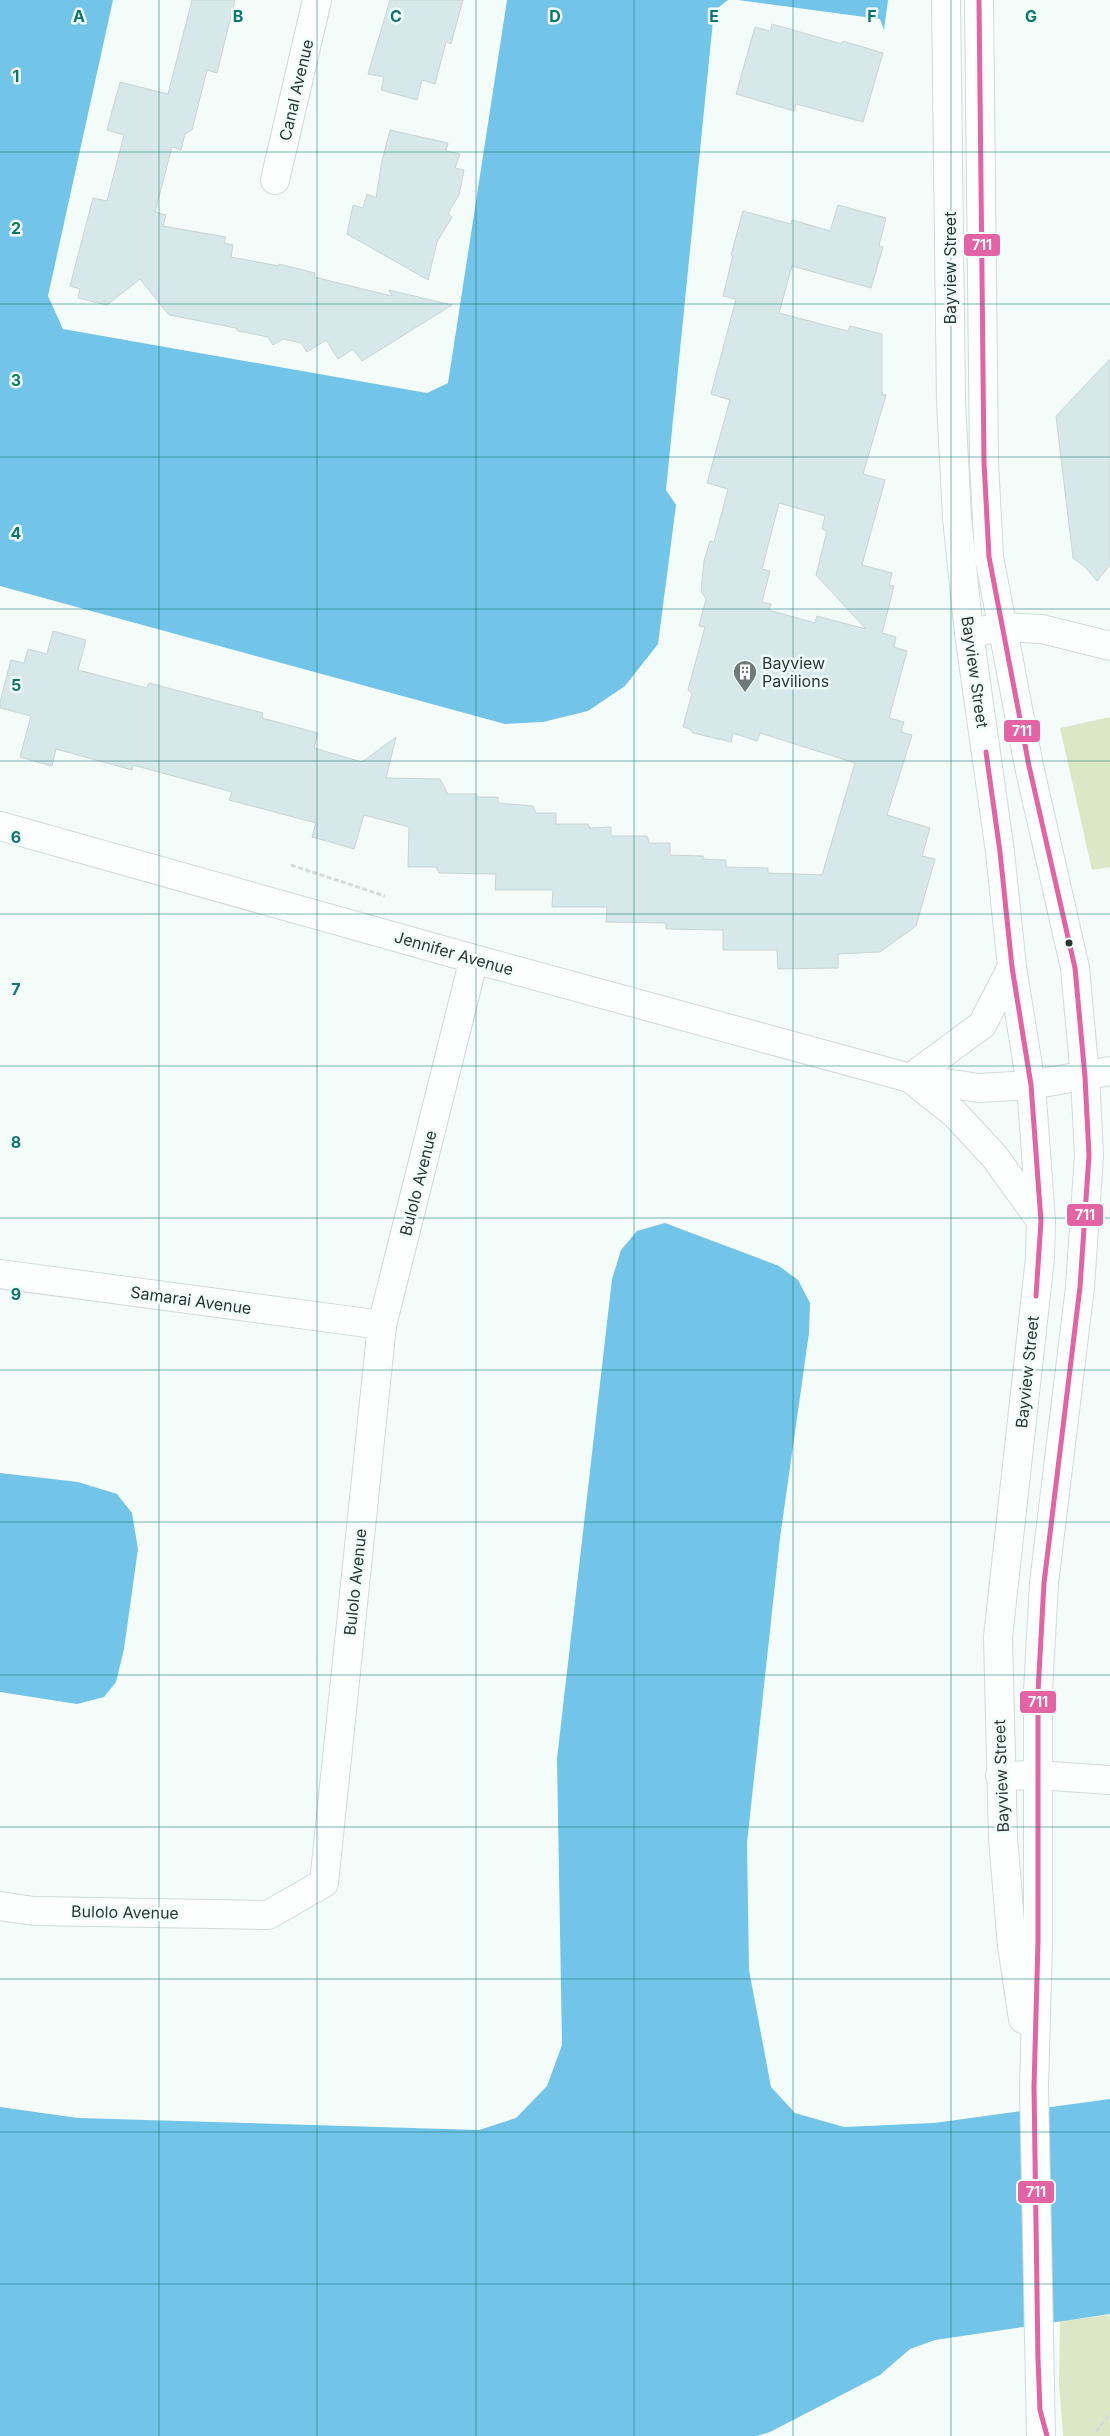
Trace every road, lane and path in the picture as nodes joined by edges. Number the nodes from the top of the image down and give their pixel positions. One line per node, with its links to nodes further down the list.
1 (317, 0): 4 (main road, Canal Avenue)
2 (946, 0): 6 (main road, Bayview Street)
3 (979, 0): 5 (main road, Bayview Street)
4 (275, 180)
5 (1003, 627): 6 (main road); 7 (main road); 9 (main road, Bayview Street)
6 (969, 633): 10 (main road, Bayview Street)
7 (1110, 646)
8 (0, 826): 13 (main road, Jennifer Avenue)
9 (1042, 826): 10 (main road); 15 (main road, Bayview Street)
10 (998, 837): 14 (main road, Bayview Street)
11 (291, 865): 12 (path)
12 (385, 896)
13 (474, 959): 16 (main road, Jennifer Avenue); 20 (main road, Bulolo Avenue)
14 (1012, 967): 16 (main road); 17 (main road, Bayview Street)
15 (1098, 1074): 17 (main road, Jennifer Avenue); 21 (main road, Bayview Street)
16 (910, 1078): 17 (main road, Jennifer Avenue); 18 (main road, Jennifer Avenue)
17 (1031, 1085): 18 (main road, Bayview Street)
18 (1041, 1221): 22 (main road, Bayview Street)
19 (0, 1274): 20 (main road, Samarai Avenue)
20 (382, 1325): 24 (main road, Bulolo Avenue)
21 (1037, 1775): 22 (main road); 23 (main road); 25 (main road, Bayview Street)
22 (1000, 1776): 25 (main road, Bayview Street)
23 (1110, 1780)
24 (0, 1906)
25 (1034, 2087): 26 (main road, Bayview Street)
26 (1038, 2359): 28 (main road, Bayview Street); 30 (main road, Bayview Street)
27 (1110, 2413): 29 (path)
28 (1041, 2423): 31 (main road, Bayview Street)
29 (1096, 2432)
30 (1029, 2436)
31 (1047, 2436)

